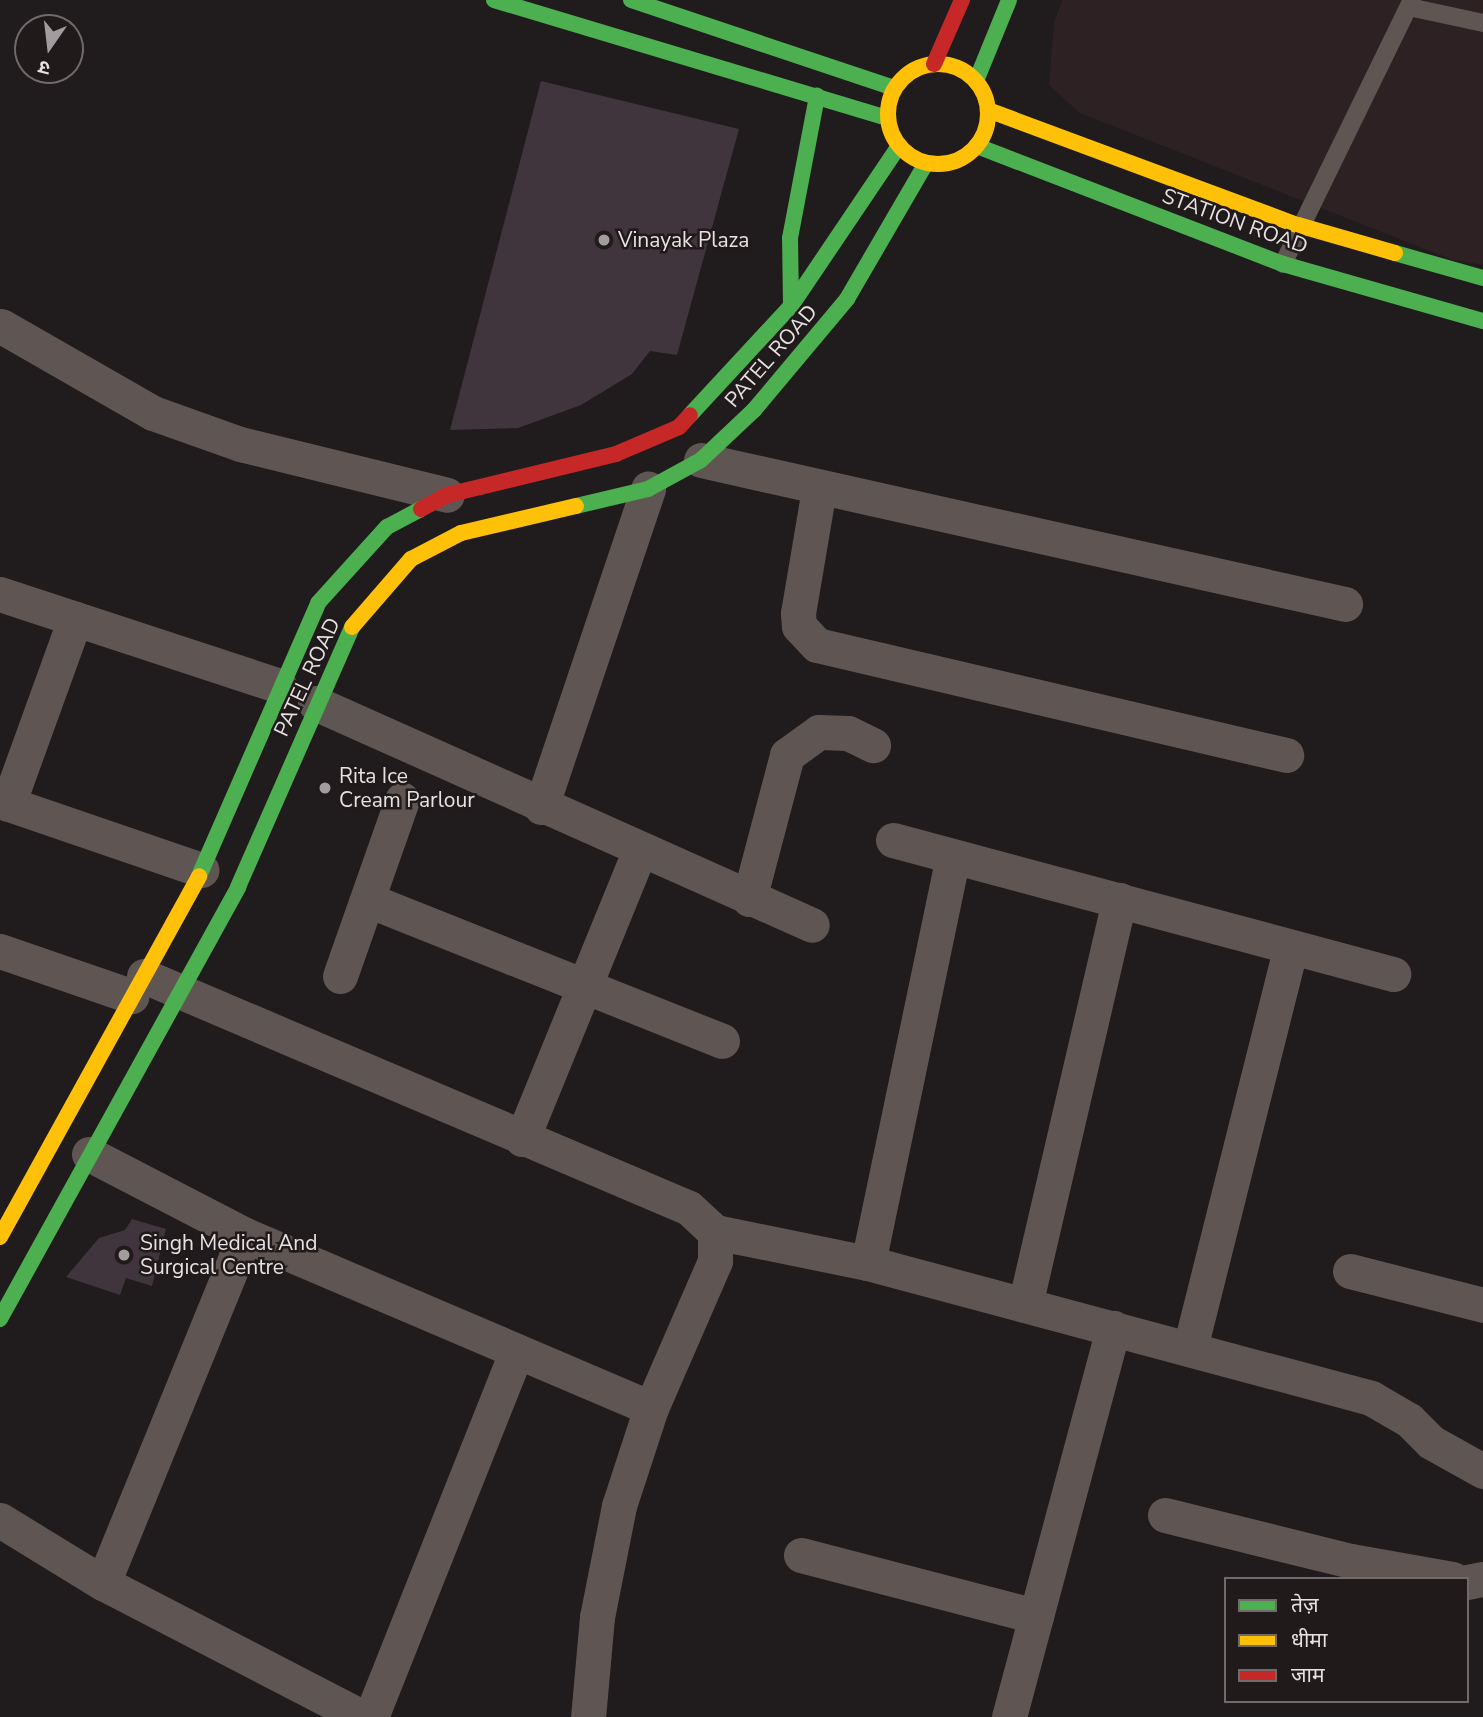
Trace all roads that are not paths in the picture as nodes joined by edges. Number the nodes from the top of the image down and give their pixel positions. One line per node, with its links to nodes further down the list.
1 (494, 0): 10 (street)
2 (631, 0): 9 (street)
3 (962, 0): 7 (street)
4 (1009, 0): 8 (street)
5 (1411, 4): 6 (lane); 16 (lane)
6 (1483, 23)
7 (934, 64): 8 (street); 9 (street)
8 (976, 81): 11 (street)
9 (894, 88): 12 (street)
10 (817, 96): 12 (street); 19 (street)
11 (988, 110): 14 (street); 16 (street, STATION ROAD)
12 (887, 118): 13 (street)
13 (899, 146): 15 (street); 19 (street, PATEL ROAD)
14 (978, 146): 15 (street); 17 (street, STATION ROAD)
15 (926, 163): 22 (street, PATEL ROAD)
16 (1298, 225): 17 (lane); 18 (street, STATION ROAD)
17 (1283, 264): 20 (street, STATION ROAD)
18 (1483, 278)
19 (791, 306): 25 (street, PATEL ROAD)
20 (1483, 321)
21 (1, 326): 25 (street)
22 (701, 460): 23 (street, PATEL ROAD); 24 (street)
23 (648, 489): 30 (street, PATEL ROAD); 35 (street)
24 (819, 489): 27 (street); 32 (street)
25 (447, 495): 29 (street, PATEL ROAD)
26 (0, 594): 28 (street)
27 (1345, 604)
28 (75, 619): 29 (street); 34 (street)
29 (279, 687): 39 (street, PATEL ROAD)
30 (315, 703): 35 (street); 50 (street, PATEL ROAD)
31 (873, 745): 40 (street)
32 (1286, 755)
33 (402, 800): 41 (street)
34 (4, 803): 39 (street)
35 (541, 807): 37 (street)
36 (893, 840): 38 (street)
37 (639, 852): 40 (street); 48 (street)
38 (953, 857): 42 (street); 57 (street)
39 (202, 870): 49 (street, PATEL ROAD)
40 (749, 899): 43 (street)
41 (368, 900): 47 (street); 48 (street)
42 (1119, 900): 44 (street); 59 (street)
43 (812, 925)
44 (1290, 949): 46 (street); 63 (street)
45 (0, 951): 49 (street)
46 (1393, 974)
47 (340, 976)
48 (582, 985): 51 (street); 52 (street)
49 (138, 986): 50 (street); 56 (street, PATEL ROAD)
50 (184, 992): 52 (street); 53 (street, PATEL ROAD)
51 (722, 1041)
52 (522, 1139): 54 (street)
53 (89, 1154): 55 (street); 61 (street, PATEL ROAD)
54 (715, 1232): 57 (street); 65 (street)
55 (245, 1236): 64 (street); 71 (street)
56 (0, 1237)
57 (868, 1263): 59 (street)
58 (1350, 1271): 60 (street)
59 (1024, 1305): 62 (street)
60 (1483, 1305)
61 (0, 1319)
62 (1113, 1328): 63 (street); 72 (street)
63 (1190, 1348): 66 (street)
64 (517, 1351): 65 (street); 74 (street)
65 (651, 1408): 75 (street)
66 (1483, 1471)
67 (1165, 1515): 70 (street)
68 (0, 1520): 71 (street)
69 (801, 1555): 72 (street)
70 (1441, 1577)
71 (103, 1583): 73 (street)
72 (1036, 1616): 76 (street)
73 (362, 1717)
74 (371, 1717)
75 (587, 1717)
76 (1009, 1717)

